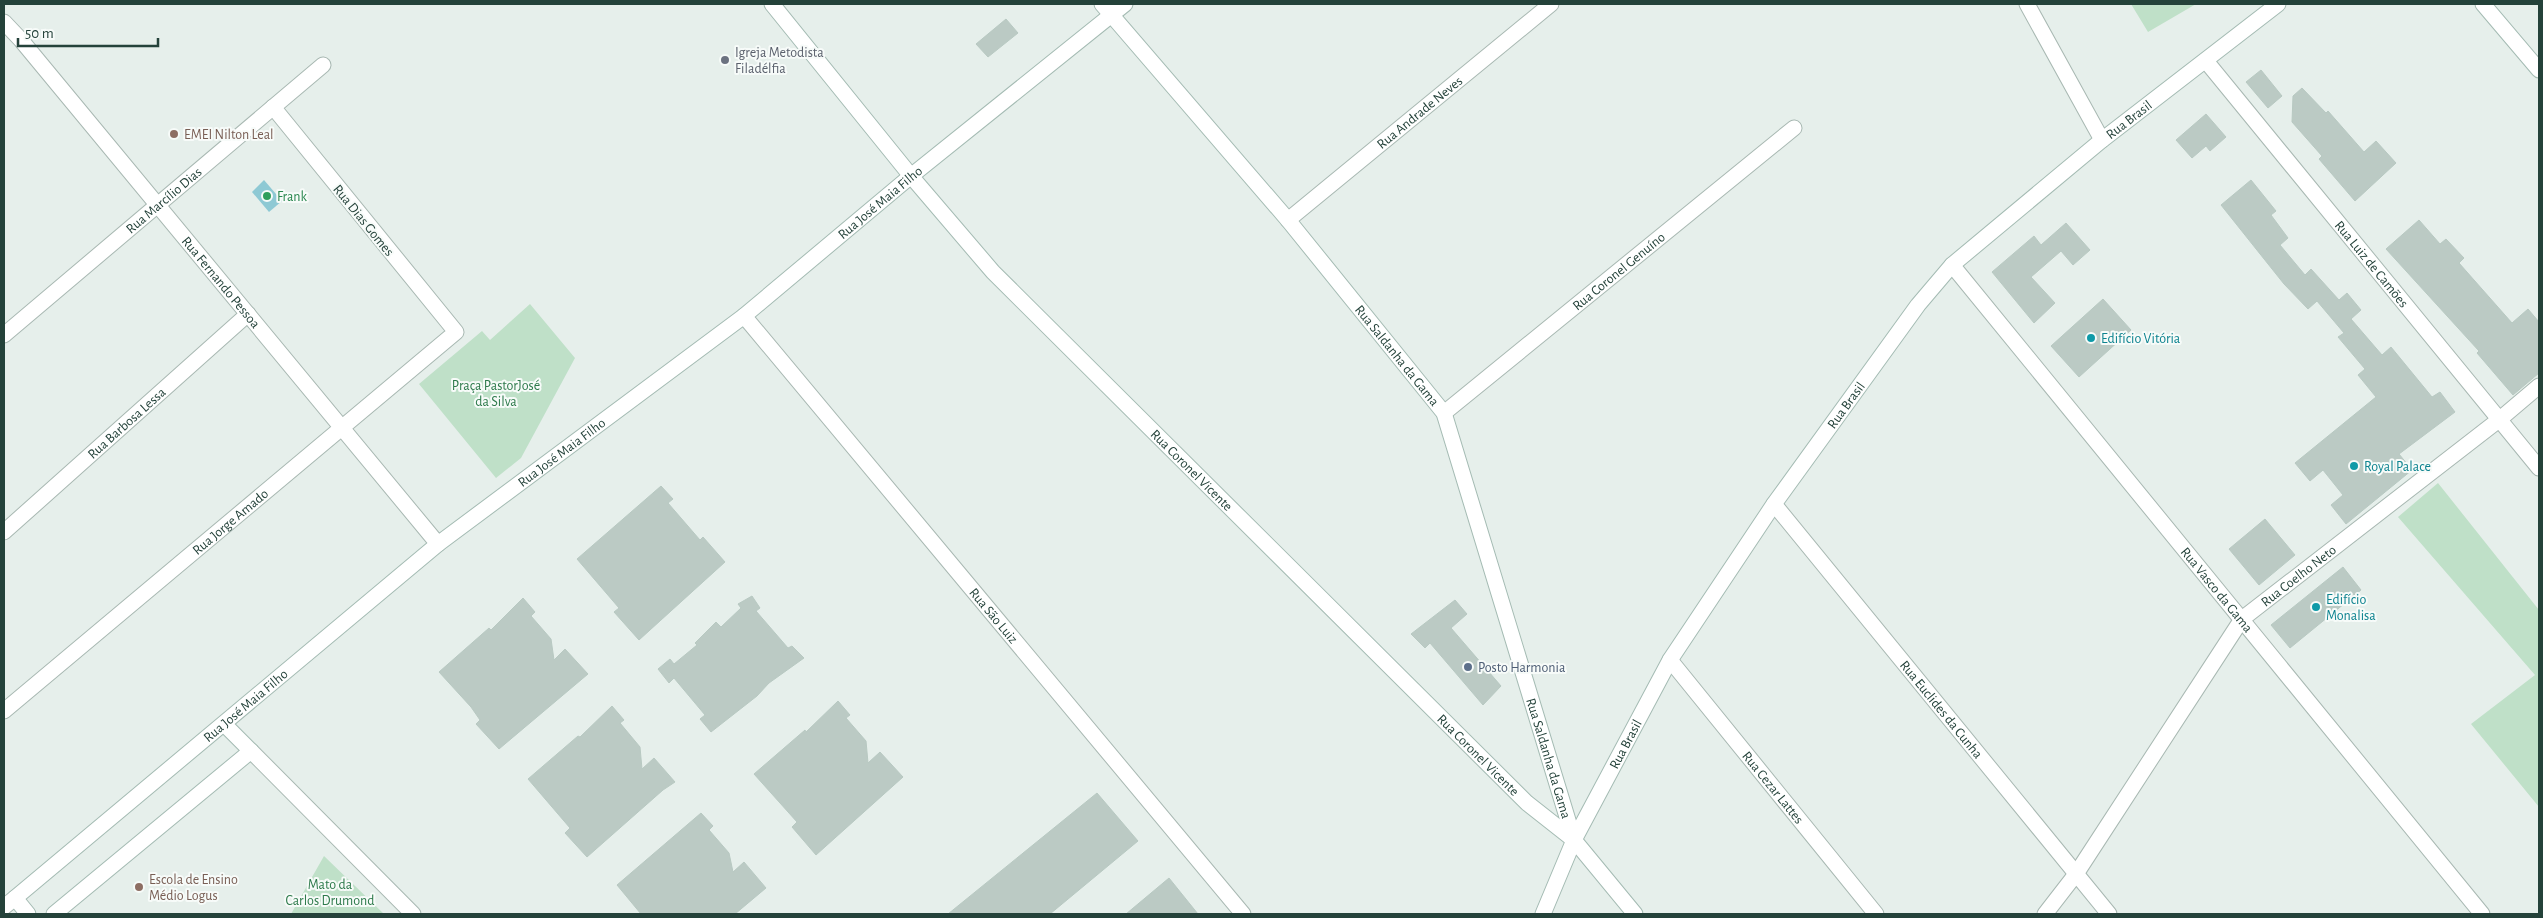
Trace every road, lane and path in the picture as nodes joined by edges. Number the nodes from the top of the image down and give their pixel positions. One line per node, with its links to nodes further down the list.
1 (772, 4): 15 (street, Rua Coronel Vicente)
2 (1125, 4): 7 (street, Rua José Maia Filho)
3 (1551, 4): 17 (street, Rua Andrade Neves)
4 (2027, 4): 14 (street)
5 (2278, 4): 9 (street, Rua Brasil)
6 (2483, 4): 11 (street)
7 (1107, 10): 15 (street, Rua José Maia Filho); 17 (street, Rua Saldanha da Gama)
8 (4, 22): 16 (street, Rua Fernando Pessoa)
9 (2206, 61): 14 (street, Rua Brasil); 25 (street, Rua Luiz de Camões)
10 (323, 65): 12 (street, Rua Marcílio Dias)
11 (2539, 70)
12 (273, 107): 16 (street, Rua Marcílio Dias); 21 (street, Rua Dias Gomes)
13 (1794, 128): 24 (street, Rua Coronel Genuíno)
14 (2102, 140): 18 (street, Rua Brasil)
15 (911, 176): 20 (street, Rua José Maia Filho); 36 (street, Rua Coronel Vicente)
16 (157, 204): 19 (street, Rua Fernando Pessoa); 22 (street, Rua Marcílio Dias)
17 (1288, 220): 24 (street, Rua Saldanha da Gama)
18 (1952, 266): 28 (street, Rua Brasil); 31 (street, Rua Vasco da Gama)
19 (248, 314): 26 (street, Rua Fernando Pessoa); 29 (street, Rua Barbosa Lessa)
20 (744, 316): 30 (street, Rua José Maia Filho); 42 (street, Rua São Luiz)
21 (456, 332): 26 (street, Rua Jorge Amado)
22 (4, 335)
23 (2539, 386): 25 (street, Rua Coelho Neto)
24 (1444, 413): 36 (street, Rua Saldanha da Gama)
25 (2500, 419): 27 (street, Rua Luiz de Camões); 31 (street, Rua Coelho Neto)
26 (342, 428): 30 (street, Rua Fernando Pessoa); 33 (street, Rua Jorge Amado)
27 (2539, 468)
28 (1774, 504): 32 (street, Rua Brasil); 37 (street, Rua Euclides da Cunha)
29 (4, 532)
30 (438, 544): 34 (street, Rua José Maia Filho)
31 (2242, 619): 37 (street, Rua Coelho Neto); 48 (street, Rua Vasco da Gama)
32 (1670, 660): 36 (street, Rua Brasil); 45 (street, Rua Cezar Lattes)
33 (4, 711)
34 (224, 724): 35 (street); 38 (street, Rua José Maia Filho)
35 (251, 751): 40 (street); 41 (street)
36 (1574, 840): 43 (street, Rua Brasil); 44 (street, Rua Coronel Vicente)
37 (2076, 874): 46 (street, Rua Coelho Neto); 47 (street, Rua Euclides da Cunha)
38 (9, 902): 39 (street)
39 (28, 914)
40 (54, 914)
41 (413, 914)
42 (1243, 914)
43 (1543, 914)
44 (1635, 914)
45 (1876, 914)
46 (2045, 914)
47 (2109, 914)
48 (2482, 914)

